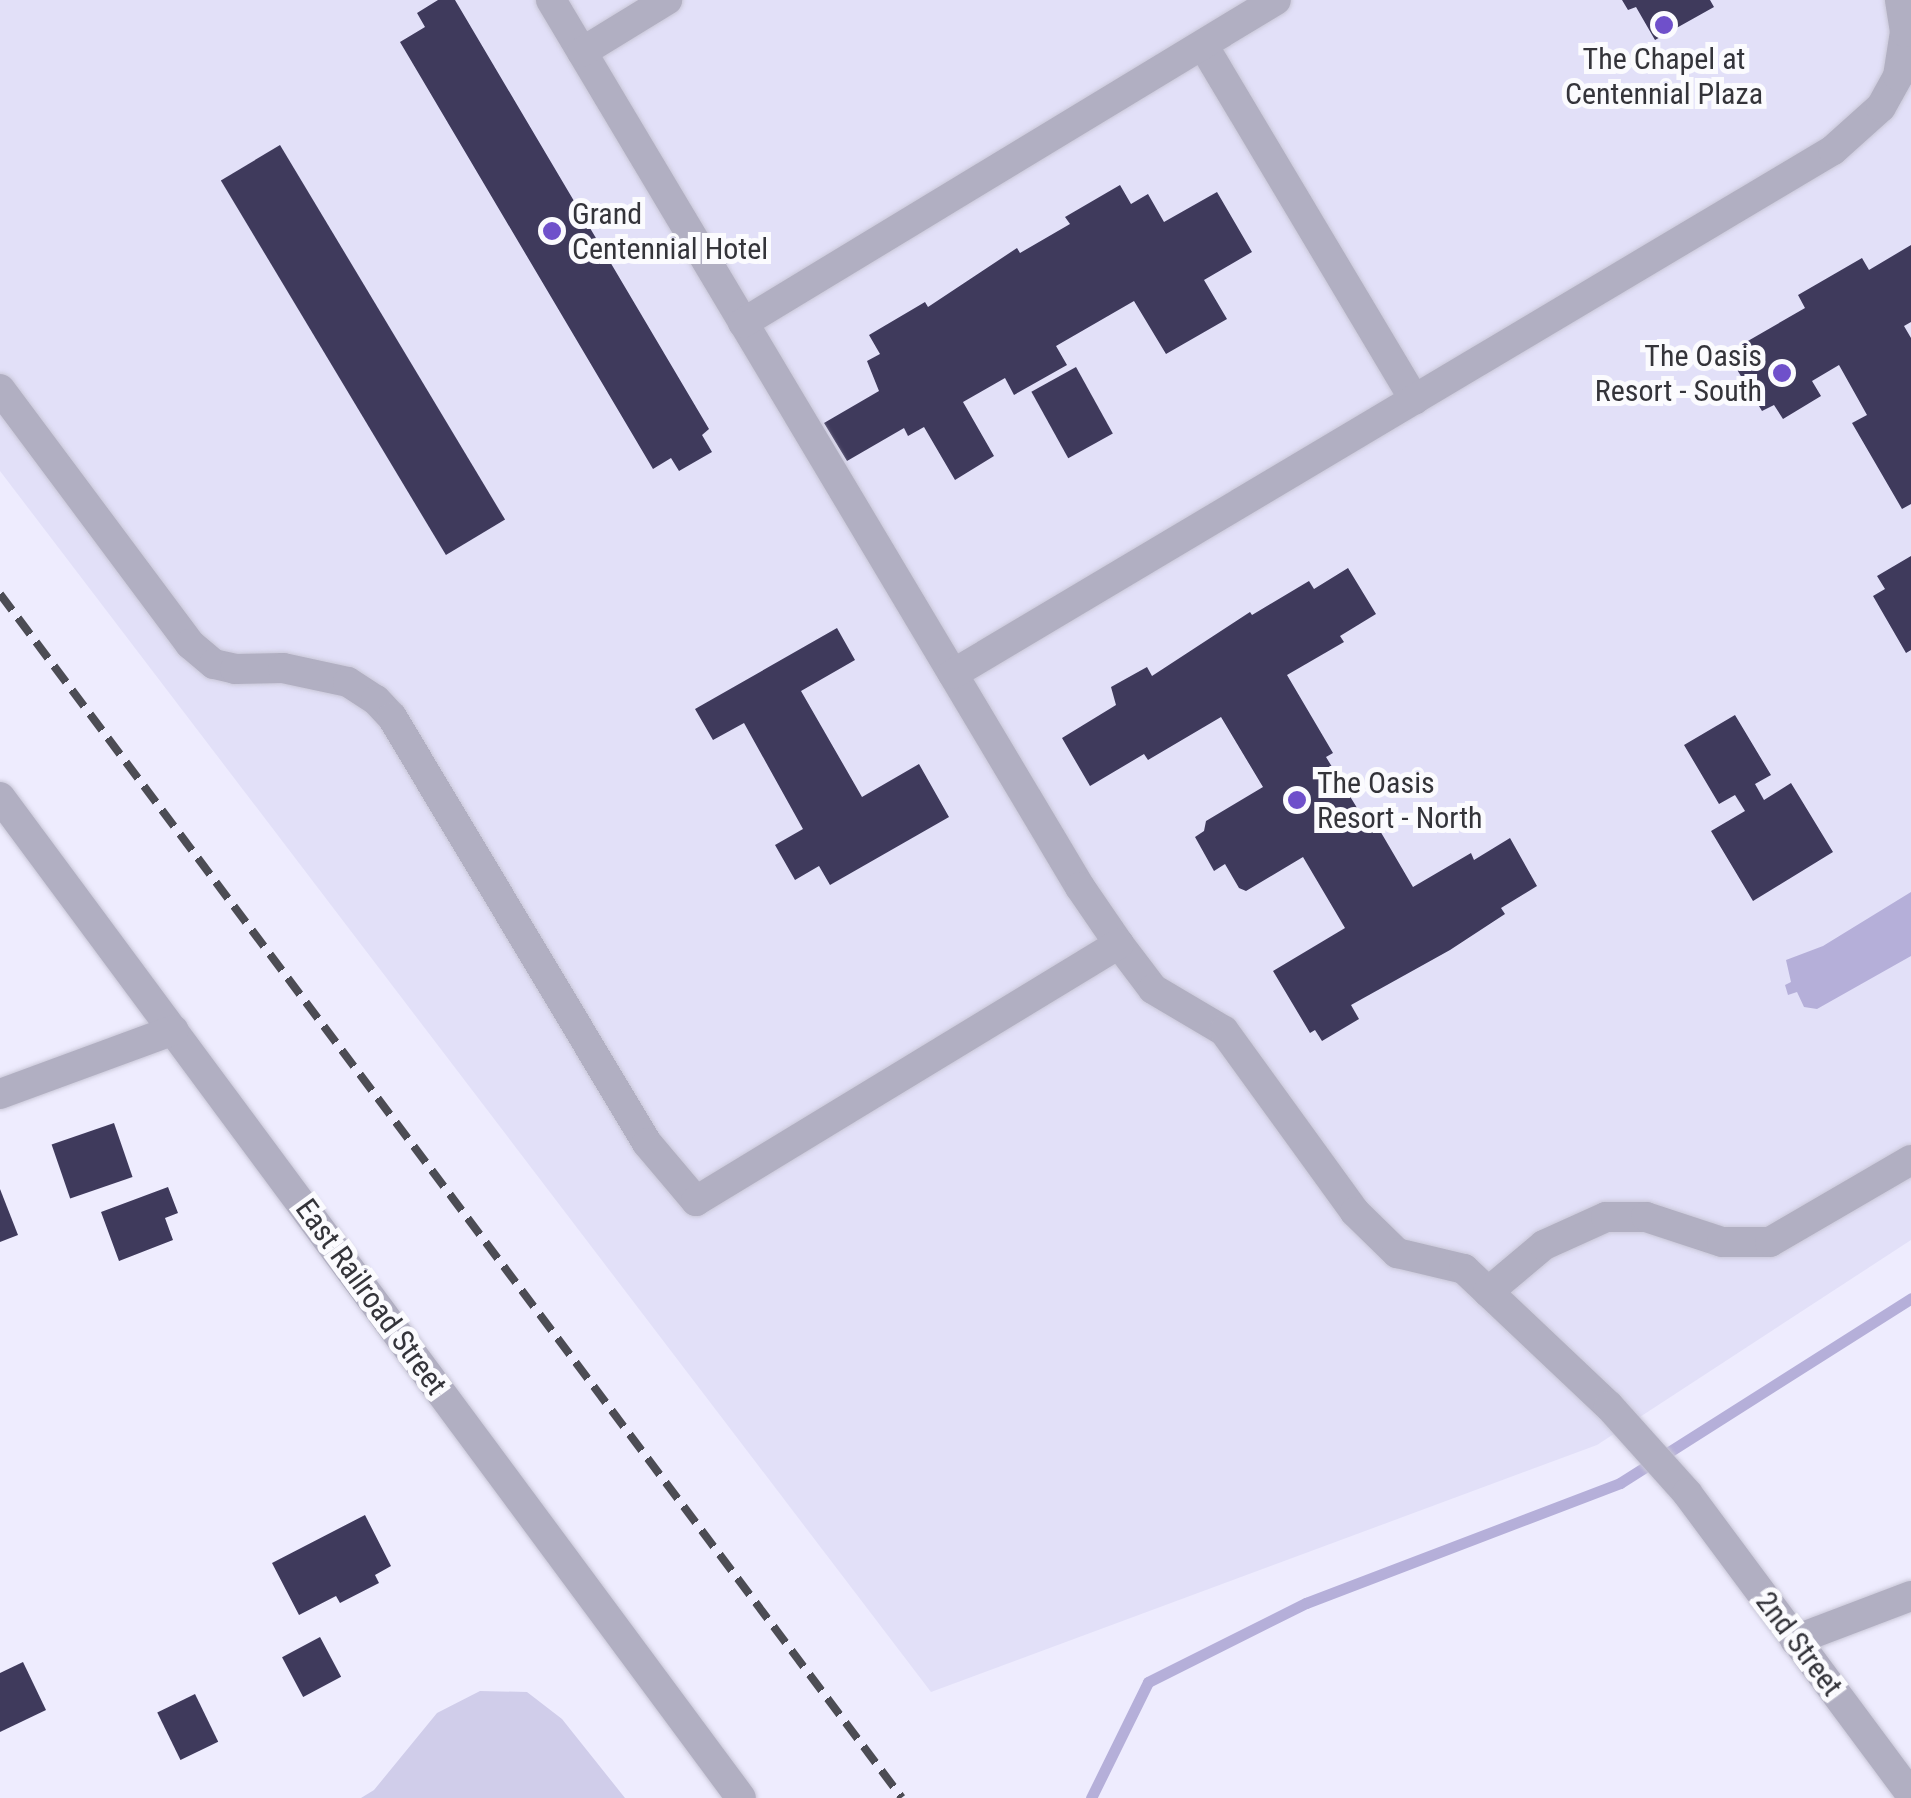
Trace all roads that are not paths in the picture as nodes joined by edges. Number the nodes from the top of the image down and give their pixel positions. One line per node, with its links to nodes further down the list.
1 (551, 0): 6 (street, 2nd Street)
2 (667, 0): 6 (street)
3 (1276, 0): 5 (street)
4 (1900, 0): 7 (street)
5 (1203, 45): 8 (street); 10 (street)
6 (582, 52): 8 (street, 2nd Street)
7 (1907, 59): 10 (street)
8 (744, 323): 11 (street, 2nd Street)
9 (0, 388): 13 (street)
10 (1416, 400): 11 (street)
11 (953, 674): 13 (street, 2nd Street)
12 (0, 797): 14 (street, East Railroad Street)
13 (1119, 944): 17 (street, 2nd Street)
14 (174, 1030): 15 (street); 21 (street, East Railroad Street)
15 (0, 1094)
16 (1911, 1160): 17 (street)
17 (1488, 1292): 19 (street, 2nd Street)
18 (1911, 1596): 19 (street)
19 (1796, 1640): 20 (street, 2nd Street)
20 (1911, 1795)
21 (741, 1798)

